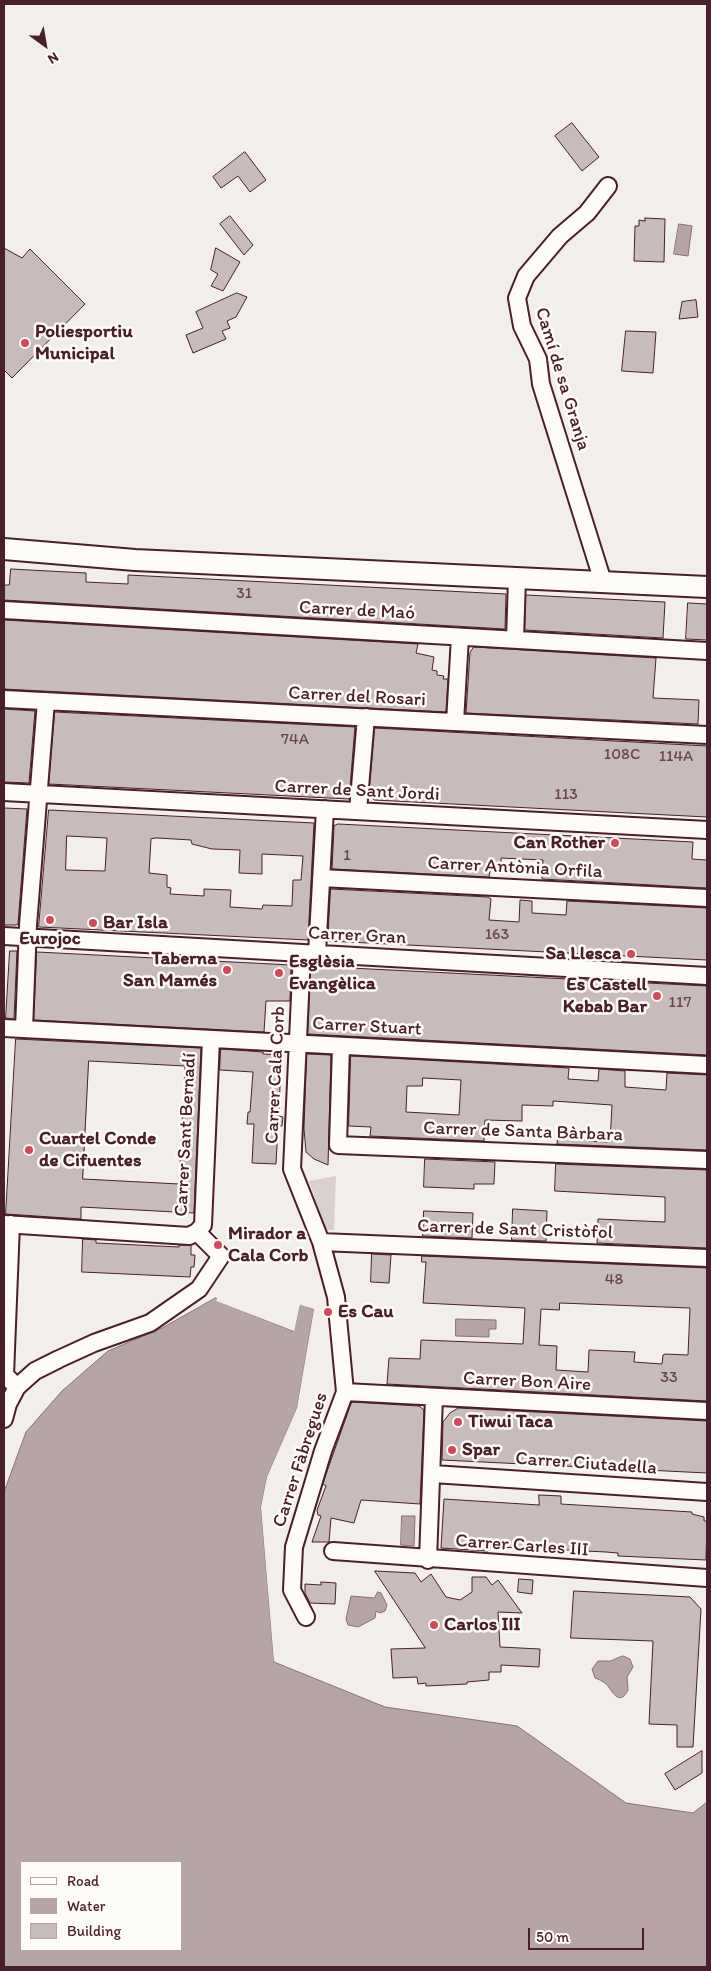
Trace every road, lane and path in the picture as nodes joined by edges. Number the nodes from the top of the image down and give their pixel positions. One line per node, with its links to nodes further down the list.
1 (608, 186): 4 (street, Camí de sa Granja)
2 (4, 549): 3 (main road)
3 (517, 578): 4 (main road); 8 (street)
4 (603, 582): 5 (main road)
5 (707, 587)
6 (4, 610): 7 (street, Carrer de Maó)
7 (460, 637): 8 (street, Carrer de Maó); 13 (street)
8 (515, 640): 9 (street, Carrer de Maó)
9 (707, 651)
10 (4, 699): 11 (street, Carrer del Rosari)
11 (46, 701): 12 (street, Carrer del Rosari); 16 (street)
12 (366, 718): 13 (street, Carrer del Rosari); 18 (street)
13 (455, 722): 14 (street, Carrer del Rosari)
14 (707, 735)
15 (4, 792): 16 (street, Carrer de Sant Jordi)
16 (38, 794): 17 (street, Carrer de Sant Jordi); 23 (street)
17 (325, 809): 18 (street, Carrer de Sant Jordi); 20 (street, Carrer Cala Corb)
18 (358, 811): 19 (street, Carrer de Sant Jordi)
19 (707, 830)
20 (321, 878): 21 (street, Carrer Antònia Orfila); 24 (street, Carrer Cala Corb)
21 (707, 898)
22 (4, 936): 23 (street, Carrer Gran)
23 (28, 937): 24 (street, Carrer Gran); 27 (street)
24 (309, 953): 25 (street, Carrer Gran); 29 (street, Carrer Cala Corb)
25 (707, 976)
26 (4, 1028): 27 (street, Carrer Stuart)
27 (24, 1029): 28 (street, Carrer Stuart)
28 (211, 1039): 29 (street, Carrer Stuart); 35 (street, Carrer Sant Bernadí)
29 (298, 1043): 30 (street, Carrer Stuart); 33 (street, Carrer Cala Corb)
30 (341, 1046): 31 (street, Carrer Stuart); 32 (street, Carrer de Santa Bàrbara)
31 (707, 1065)
32 (707, 1160)
33 (292, 1169): 36 (street, Carrer Fàbregues)
34 (7, 1224): 35 (street); 38 (street)
35 (197, 1232): 40 (street)
36 (321, 1242): 37 (street, Carrer de Sant Cristòfol); 41 (street, Carrer Fàbregues)
37 (707, 1258)
38 (6, 1312): 39 (street)
39 (5, 1375): 40 (street)
40 (16, 1388): 44 (street)
41 (345, 1392): 42 (street, Carrer Bon Aire); 50 (street, Carrer Fàbregues)
42 (434, 1398): 43 (street, Carrer Bon Aire); 45 (street)
43 (707, 1411)
44 (4, 1419)
45 (433, 1474): 46 (street, Carrer Ciutadella); 48 (street)
46 (707, 1492)
47 (334, 1551): 48 (street, Carrer Carles III)
48 (428, 1560): 49 (street, Carrer Carles III)
49 (707, 1578)
50 (306, 1617)

